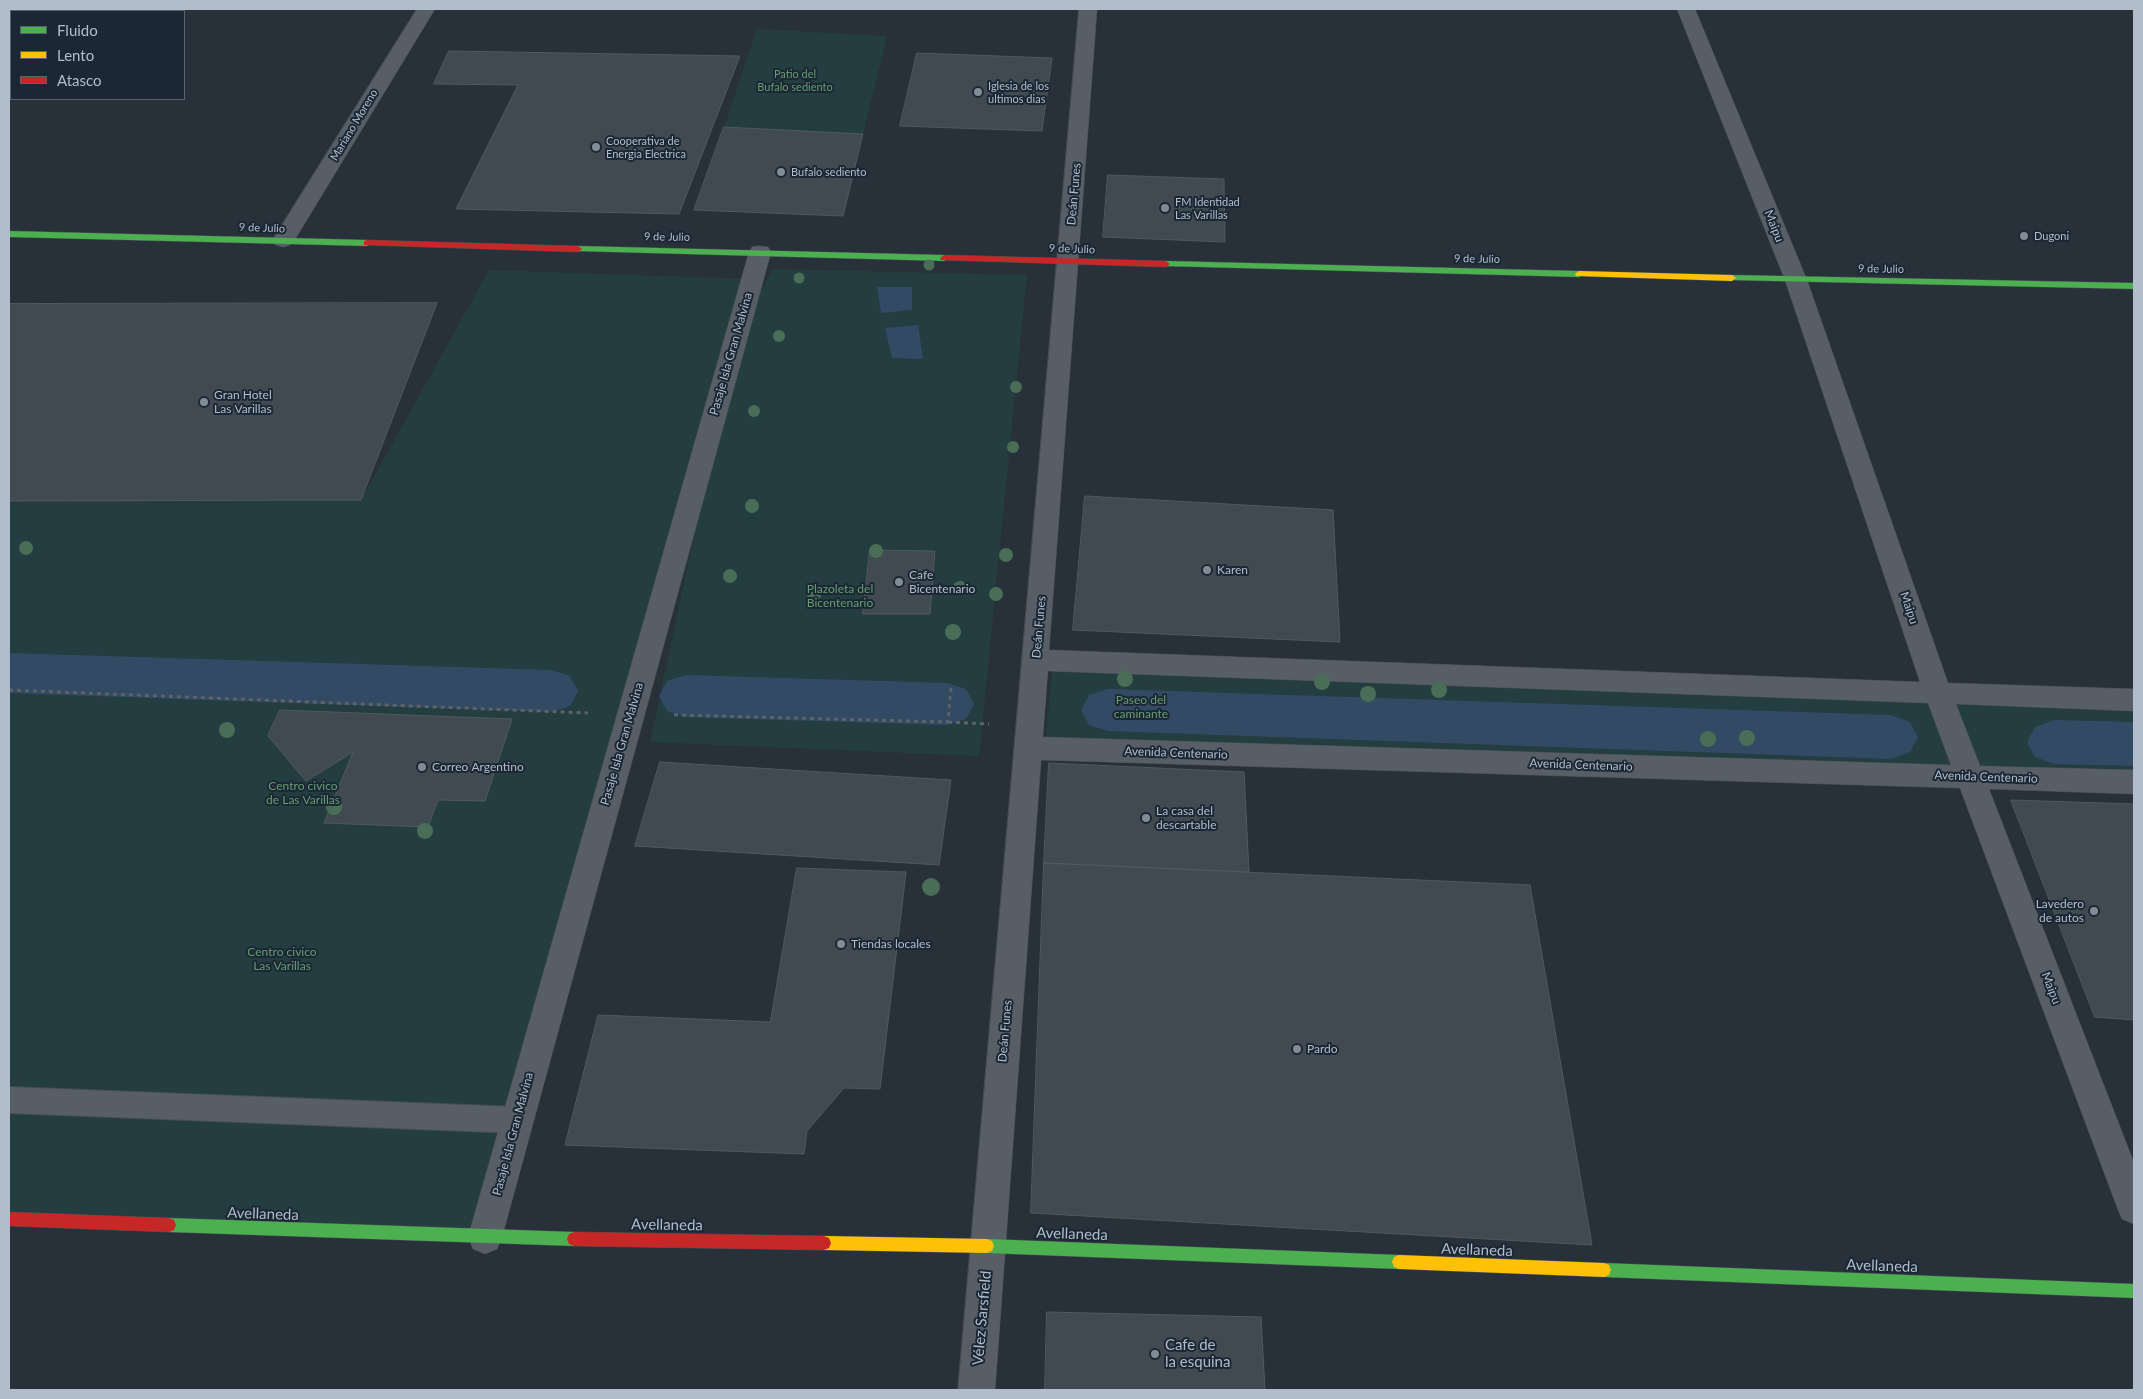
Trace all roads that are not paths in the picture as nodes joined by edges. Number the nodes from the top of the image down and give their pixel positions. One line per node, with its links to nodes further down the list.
1 (426, 9): 5 (street, Mariano Moreno)
2 (1088, 9): 7 (street, Deán Funes)
3 (1686, 9): 8 (street, Maipu)
4 (9, 234): 5 (street, 9 de Julio)
5 (283, 241): 6 (street, 9 de Julio)
6 (760, 252): 7 (street, 9 de Julio); 17 (street, Pasaje Isla Gran Malvina)
7 (1068, 261): 8 (street, 9 de Julio); 10 (street, Deán Funes)
8 (1796, 280): 9 (street, 9 de Julio); 11 (street, Maipu)
9 (2134, 286)
10 (1036, 660): 11 (street); 13 (street, Deán Funes)
11 (1938, 693): 12 (street); 14 (street, Maipu)
12 (2134, 700)
13 (1028, 748): 14 (street, Avenida Centenario); 21 (street, Deán Funes)
14 (1970, 776): 15 (street, Avenida Centenario); 18 (street, Maipu)
15 (2134, 782)
16 (9, 1100): 17 (lane)
17 (517, 1120): 20 (street, Pasaje Isla Gran Malvina)
18 (2134, 1207)
19 (9, 1219): 20 (street, Avellaneda)
20 (485, 1237): 21 (street, Avellaneda)
21 (988, 1246): 22 (street, Avellaneda); 23 (street, Vélez Sarsfield)
22 (2134, 1291)
23 (976, 1390)

